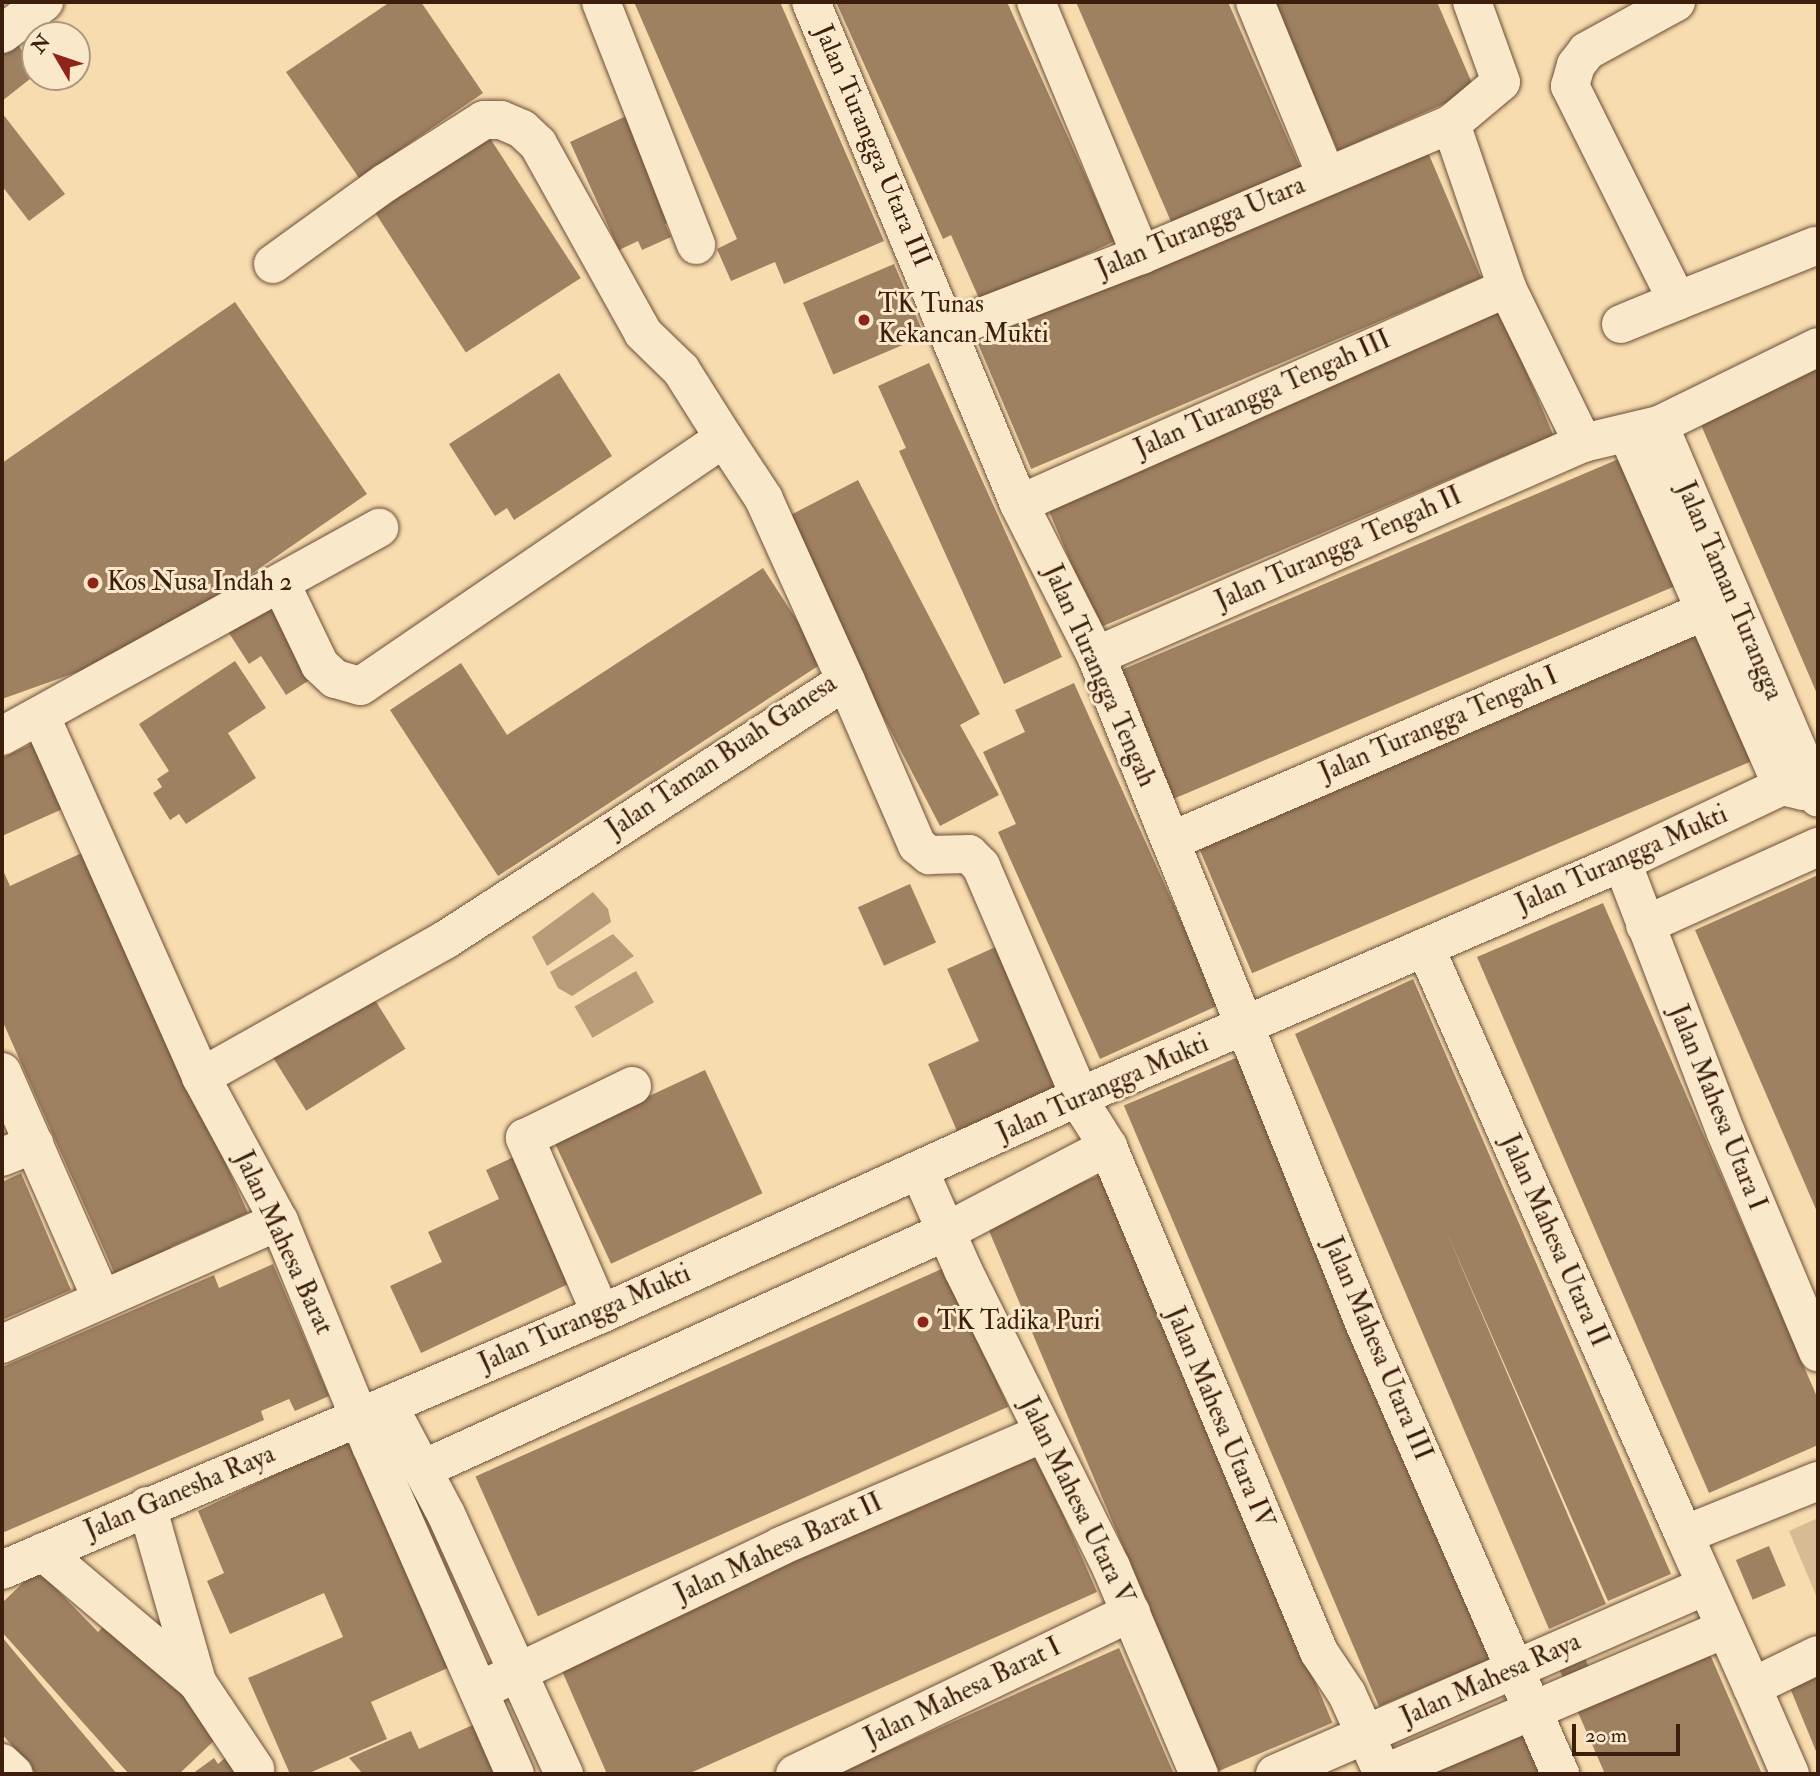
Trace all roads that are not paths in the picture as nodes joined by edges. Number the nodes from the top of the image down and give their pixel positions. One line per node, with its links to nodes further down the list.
1 (44, 2): 8 (street)
2 (601, 2): 11 (street)
3 (811, 2): 18 (street, Jalan Turangga Utara III)
4 (1036, 2): 13 (street)
5 (1255, 2): 10 (street)
6 (1472, 2): 9 (street)
7 (1676, 2): 16 (street)
8 (2, 34)
9 (1451, 124): 10 (street, Jalan Turangga Utara); 15 (street)
10 (1326, 175): 13 (street, Jalan Turangga Utara)
11 (696, 245)
12 (1815, 246): 16 (street)
13 (1141, 255): 18 (street, Jalan Turangga Utara)
14 (273, 264): 21 (street, Jalan Taman Buah Ganesa)
15 (1507, 288): 22 (street); 23 (street, Jalan Turangga Tengah III)
16 (1677, 301): 17 (street)
17 (1621, 324)
18 (950, 329): 23 (street, Jalan Turangga Tengah)
19 (1818, 347): 20 (street)
20 (1643, 430): 22 (street); 26 (street, Jalan Taman Turangga)
21 (724, 438): 25 (street); 28 (street, Jalan Taman Buah Ganesa)
22 (1583, 443): 27 (street, Jalan Turangga Tengah II)
23 (1019, 503): 27 (street, Jalan Turangga Tengah)
24 (379, 528): 25 (street)
25 (281, 584): 29 (street)
26 (1705, 584): 31 (street, Jalan Taman Turangga); 32 (street, Jalan Turangga Tengah I)
27 (1096, 656): 32 (street, Jalan Turangga Tengah)
28 (846, 681): 39 (street, Jalan Taman Buah Ganesa); 41 (street, Jalan Mahesa Utara IV)
29 (41, 717): 30 (street); 39 (street, Jalan Mahesa Barat)
30 (2, 736)
31 (1808, 789): 34 (street, Jalan Turangga Mukti)
32 (1171, 841): 37 (street, Jalan Turangga Tengah)
33 (1818, 847): 35 (street)
34 (1622, 862): 35 (street, Jalan Mahesa Utara I); 36 (street, Jalan Turangga Mukti)
35 (1645, 925): 50 (street, Jalan Mahesa Utara I)
36 (1425, 947): 37 (street, Jalan Turangga Mukti); 56 (street, Jalan Mahesa Utara II)
37 (1247, 1025): 41 (street, Jalan Turangga Mukti); 63 (street, Jalan Mahesa Utara III)
38 (2, 1072): 43 (street)
39 (201, 1077): 45 (street, Jalan Mahesa Barat)
40 (632, 1086): 48 (street)
41 (1081, 1096): 42 (street, Jalan Mahesa Utara IV); 44 (street, Jalan Turangga Mukti)
42 (1108, 1147): 46 (street, Jalan Turangga Mukti); 69 (street, Jalan Mahesa Utara IV)
43 (18, 1151): 47 (street)
44 (920, 1172): 46 (street, Jalan Mahesa Utara V); 48 (street, Jalan Turangga Mukti)
45 (279, 1221): 47 (street); 51 (street, Jalan Mahesa Barat)
46 (947, 1231): 52 (street, Jalan Mahesa Utara V); 53 (street, Jalan Turangga Mukti)
47 (101, 1297): 49 (street)
48 (601, 1314): 51 (street, Jalan Turangga Mukti)
49 (2, 1344)
50 (1818, 1352)
51 (373, 1410): 53 (street, Jalan Mahesa Barat); 55 (street, Jalan Ganesha Raya); 67 (street, Jalan Mahesa Barat)
52 (1044, 1433): 60 (street, Jalan Mahesa Utara V); 64 (street, Jalan Mahesa Barat II)
53 (423, 1469): 64 (street, Jalan Mahesa Barat)
54 (1818, 1481): 56 (street)
55 (146, 1506): 57 (street, Jalan Ganesha Raya); 65 (street)
56 (1684, 1535): 59 (street)
57 (43, 1552): 58 (street, Jalan Ganesha Raya); 65 (street)
58 (2, 1570)
59 (1706, 1586): 61 (street); 63 (street, Jalan Mahesa Raya)
60 (1131, 1612): 75 (street, Jalan Mahesa Barat I); 76 (street, Jalan Mahesa Utara V)
61 (1725, 1629): 66 (street); 68 (street, Jalan Mahesa Raya)
62 (1818, 1656): 66 (street)
63 (1517, 1669): 68 (street, Jalan Mahesa Utara III); 69 (street, Jalan Mahesa Raya)
64 (518, 1671): 67 (street, Jalan Mahesa Barat II); 74 (street, Jalan Mahesa Barat)
65 (197, 1682): 71 (street)
66 (1752, 1687): 80 (street)
67 (479, 1691): 73 (street, Jalan Mahesa Barat)
68 (1531, 1709): 78 (street, Jalan Mahesa Raya); 79 (street, Jalan Mahesa Utara III)
69 (1364, 1735): 77 (street, Jalan Mahesa Raya); 78 (street, Jalan Mahesa Utara IV)
70 (2, 1763): 72 (street)
71 (255, 1769)
72 (14, 1774)
73 (515, 1774)
74 (564, 1774)
75 (795, 1774)
76 (1199, 1774)
77 (1275, 1774)
78 (1383, 1774)
79 (1560, 1774)
80 (1790, 1774)

